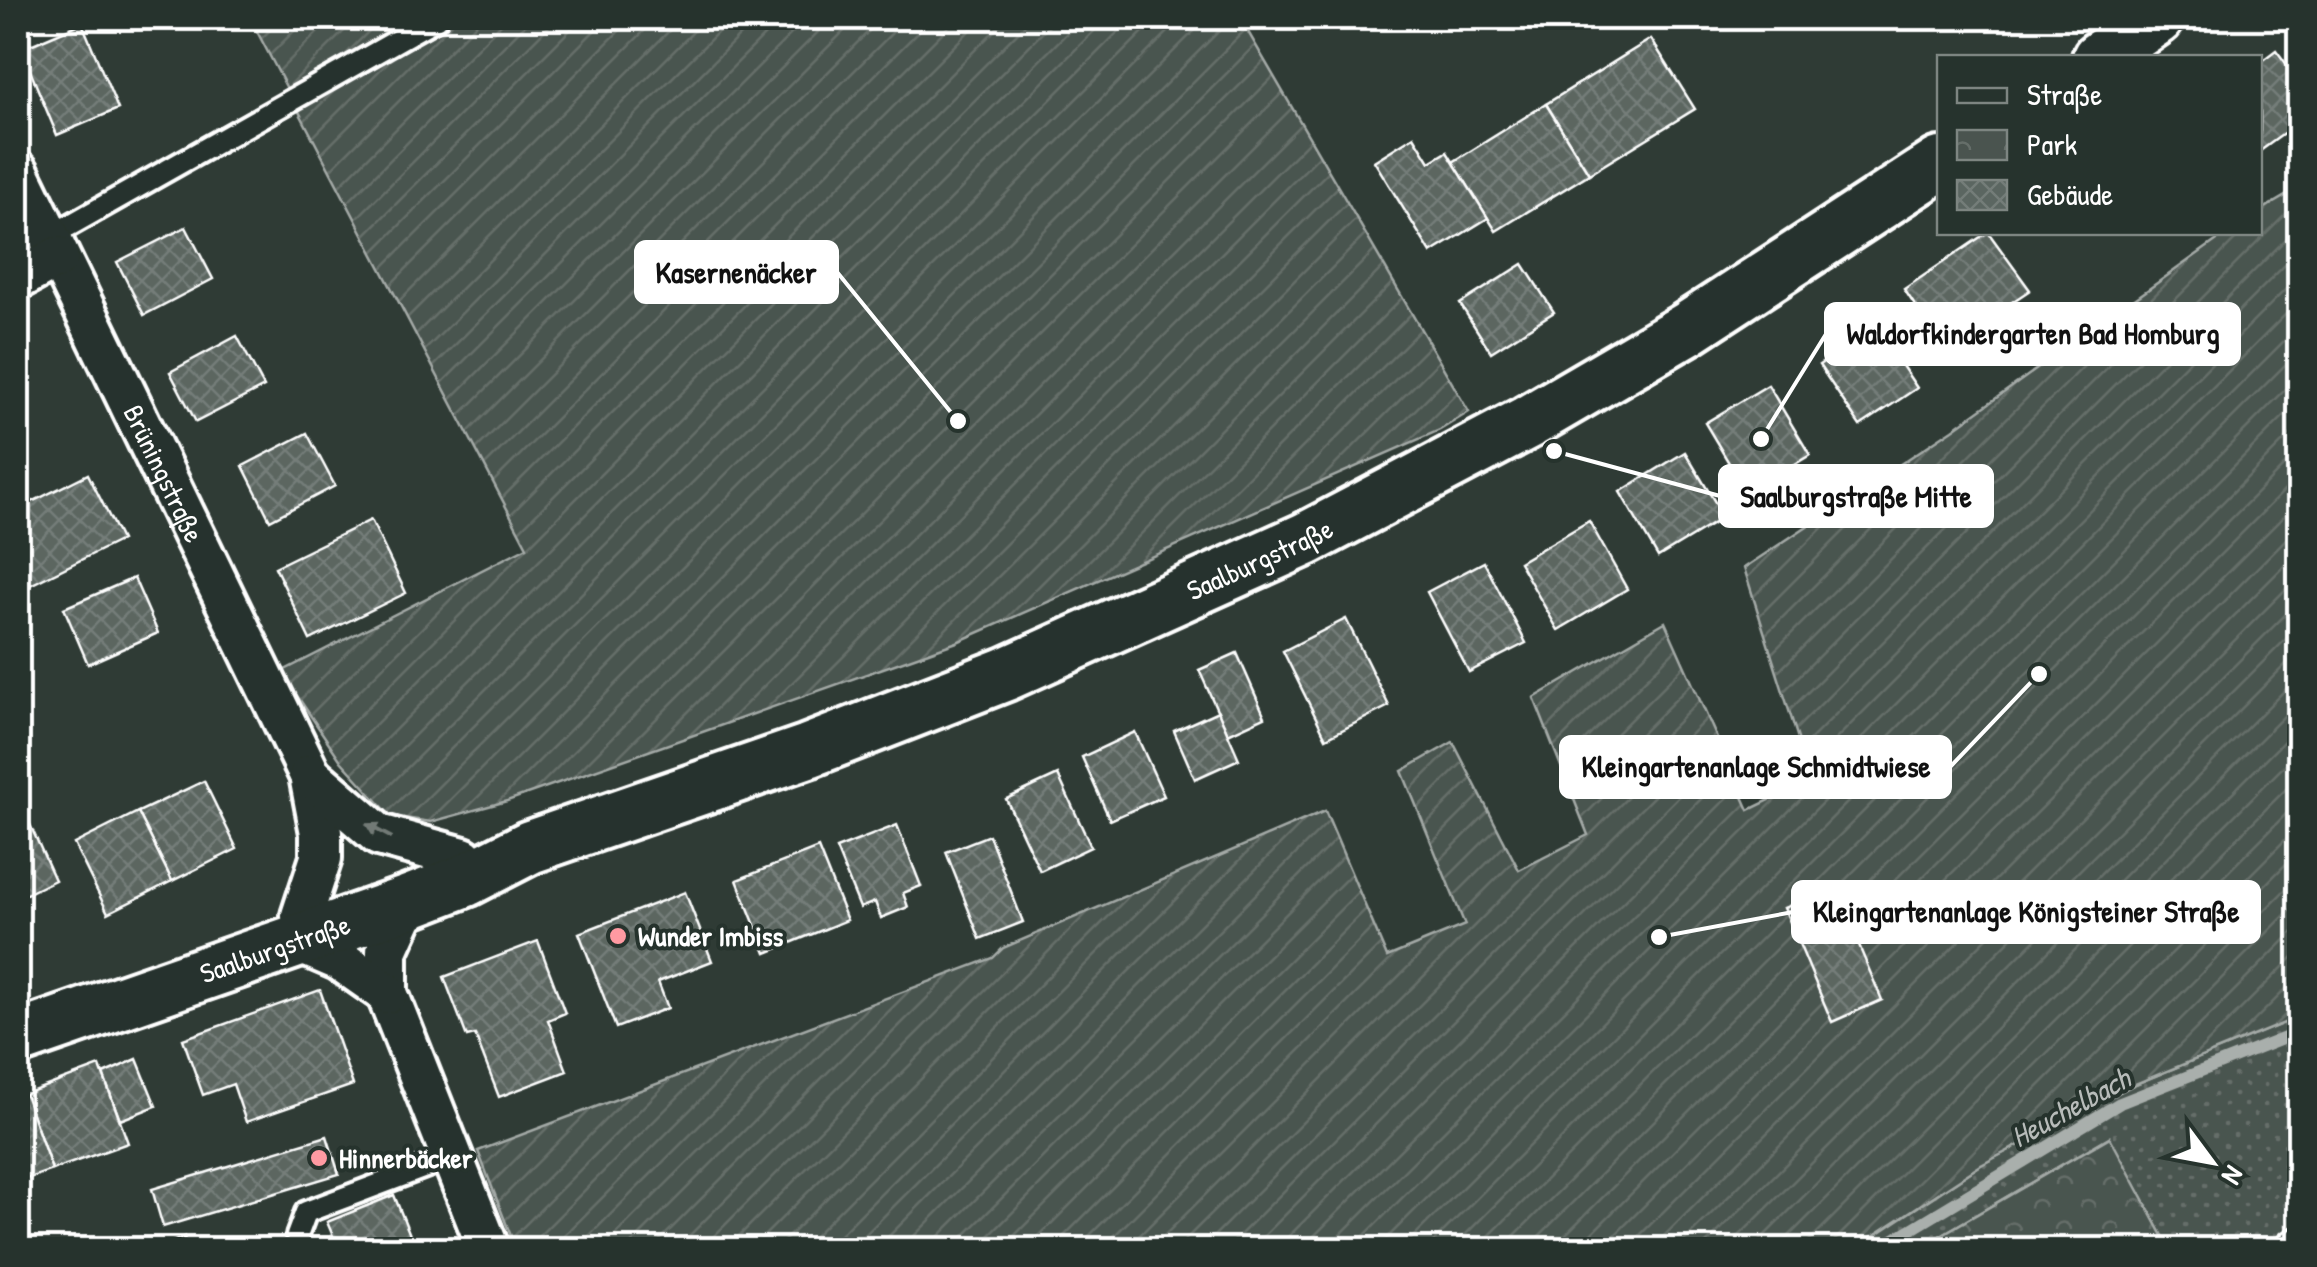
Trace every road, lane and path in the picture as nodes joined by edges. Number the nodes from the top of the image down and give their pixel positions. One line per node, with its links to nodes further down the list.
1 (437, 18): 6 (lane)
2 (2156, 18): 3 (street)
3 (2103, 55)
4 (1937, 166): 9 (street, Saalburgstraße)
5 (18, 172): 6 (street, Brüningstraße)
6 (53, 247): 7 (street); 8 (street, Brüningstraße)
7 (18, 279)
8 (310, 775): 10 (street, Brüningstraße, one-way to 8); 12 (street, Brüningstraße)
9 (530, 847): 10 (street, Saalburgstraße); 11 (street, Saalburgstraße)
10 (463, 858): 12 (street, Saalburgstraße)
11 (410, 902): 12 (street, Saalburgstraße); 13 (street)
12 (300, 929): 13 (street); 14 (street, Saalburgstraße); 15 (street, Saalburgstraße)
13 (387, 994): 16 (street)
14 (18, 1005)
15 (18, 1038)
16 (452, 1157): 17 (lane); 18 (street)
17 (302, 1250)
18 (488, 1250)

